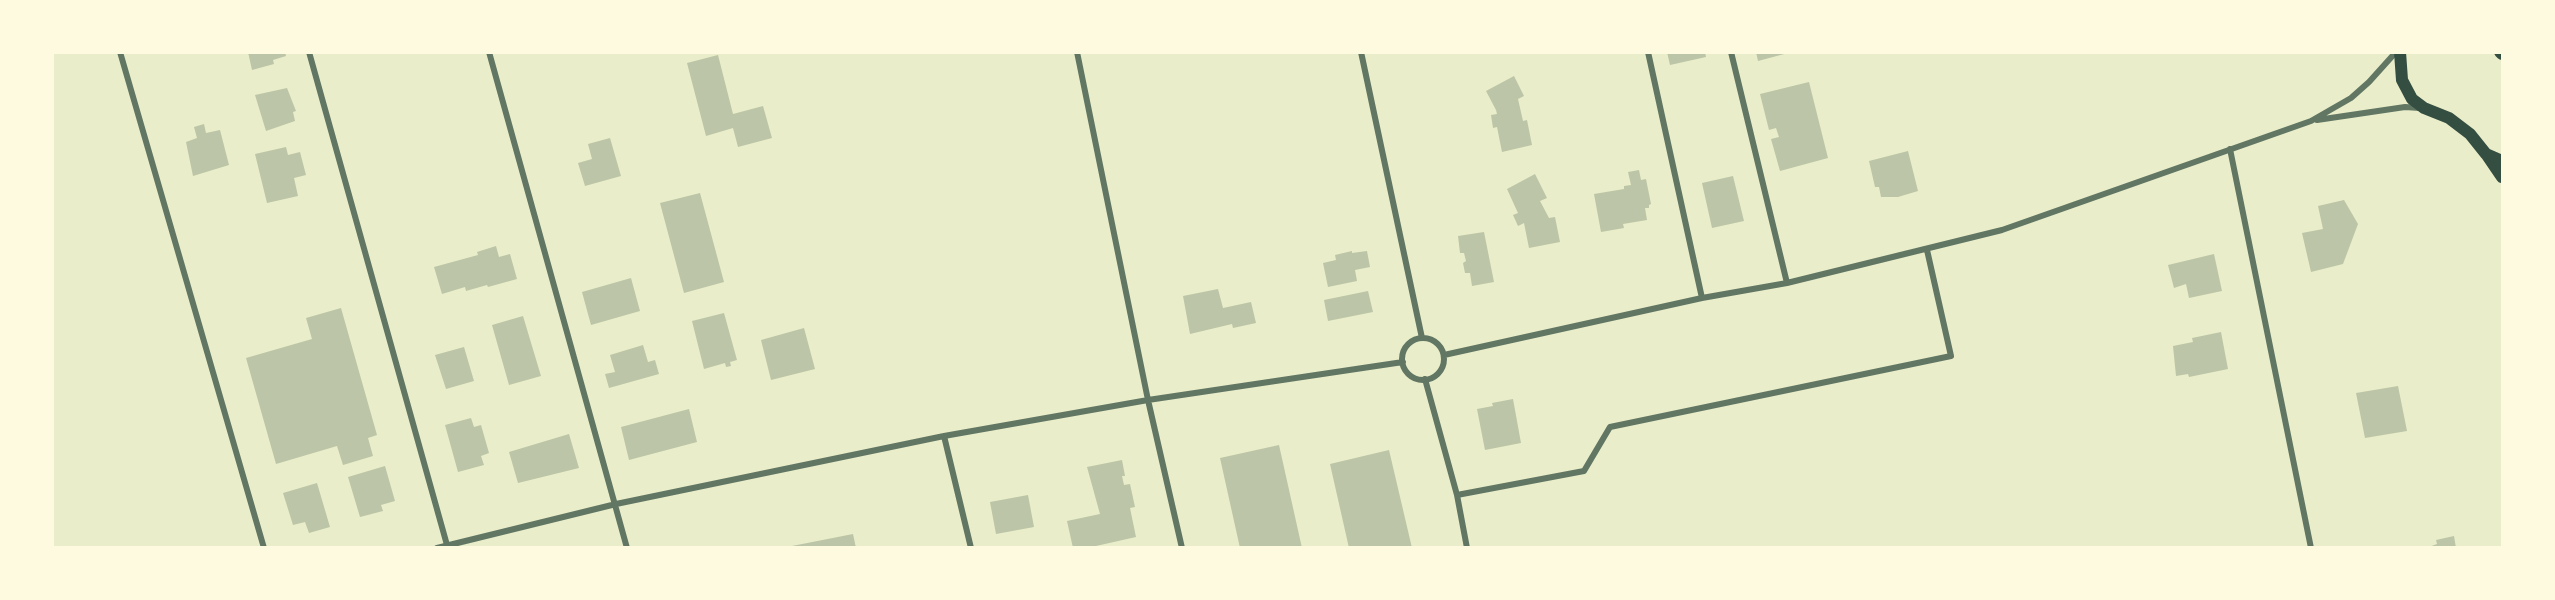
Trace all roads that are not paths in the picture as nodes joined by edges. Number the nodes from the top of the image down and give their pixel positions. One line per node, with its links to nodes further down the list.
1 (120, 52): 27 (street)
2 (309, 52): 26 (street)
3 (489, 52): 25 (street)
4 (1077, 52): 22 (street)
5 (1361, 52): 18 (street)
6 (1648, 52): 17 (street)
7 (1731, 52): 16 (street)
8 (2398, 52): 9 (main road); 10 (street)
9 (2424, 108): 10 (street); 12 (main road)
10 (2311, 121): 11 (street)
11 (2230, 149): 15 (street); 33 (street)
12 (2486, 154): 13 (main road); 14 (main road)
13 (2502, 160)
14 (2502, 177)
15 (1927, 250): 16 (street); 24 (street)
16 (1787, 283): 17 (street)
17 (1702, 298): 19 (street)
18 (1422, 338): 19 (street); 20 (street)
19 (1443, 355): 21 (street)
20 (1403, 362): 21 (street); 22 (street)
21 (1425, 379): 24 (street)
22 (1148, 400): 23 (street); 31 (street)
23 (944, 436): 25 (street); 30 (street)
24 (1458, 495): 32 (street)
25 (616, 504): 26 (street); 29 (street)
26 (447, 545): 28 (street)
27 (264, 548)
28 (437, 548)
29 (627, 548)
30 (971, 548)
31 (1182, 548)
32 (1467, 548)
33 (2311, 548)

